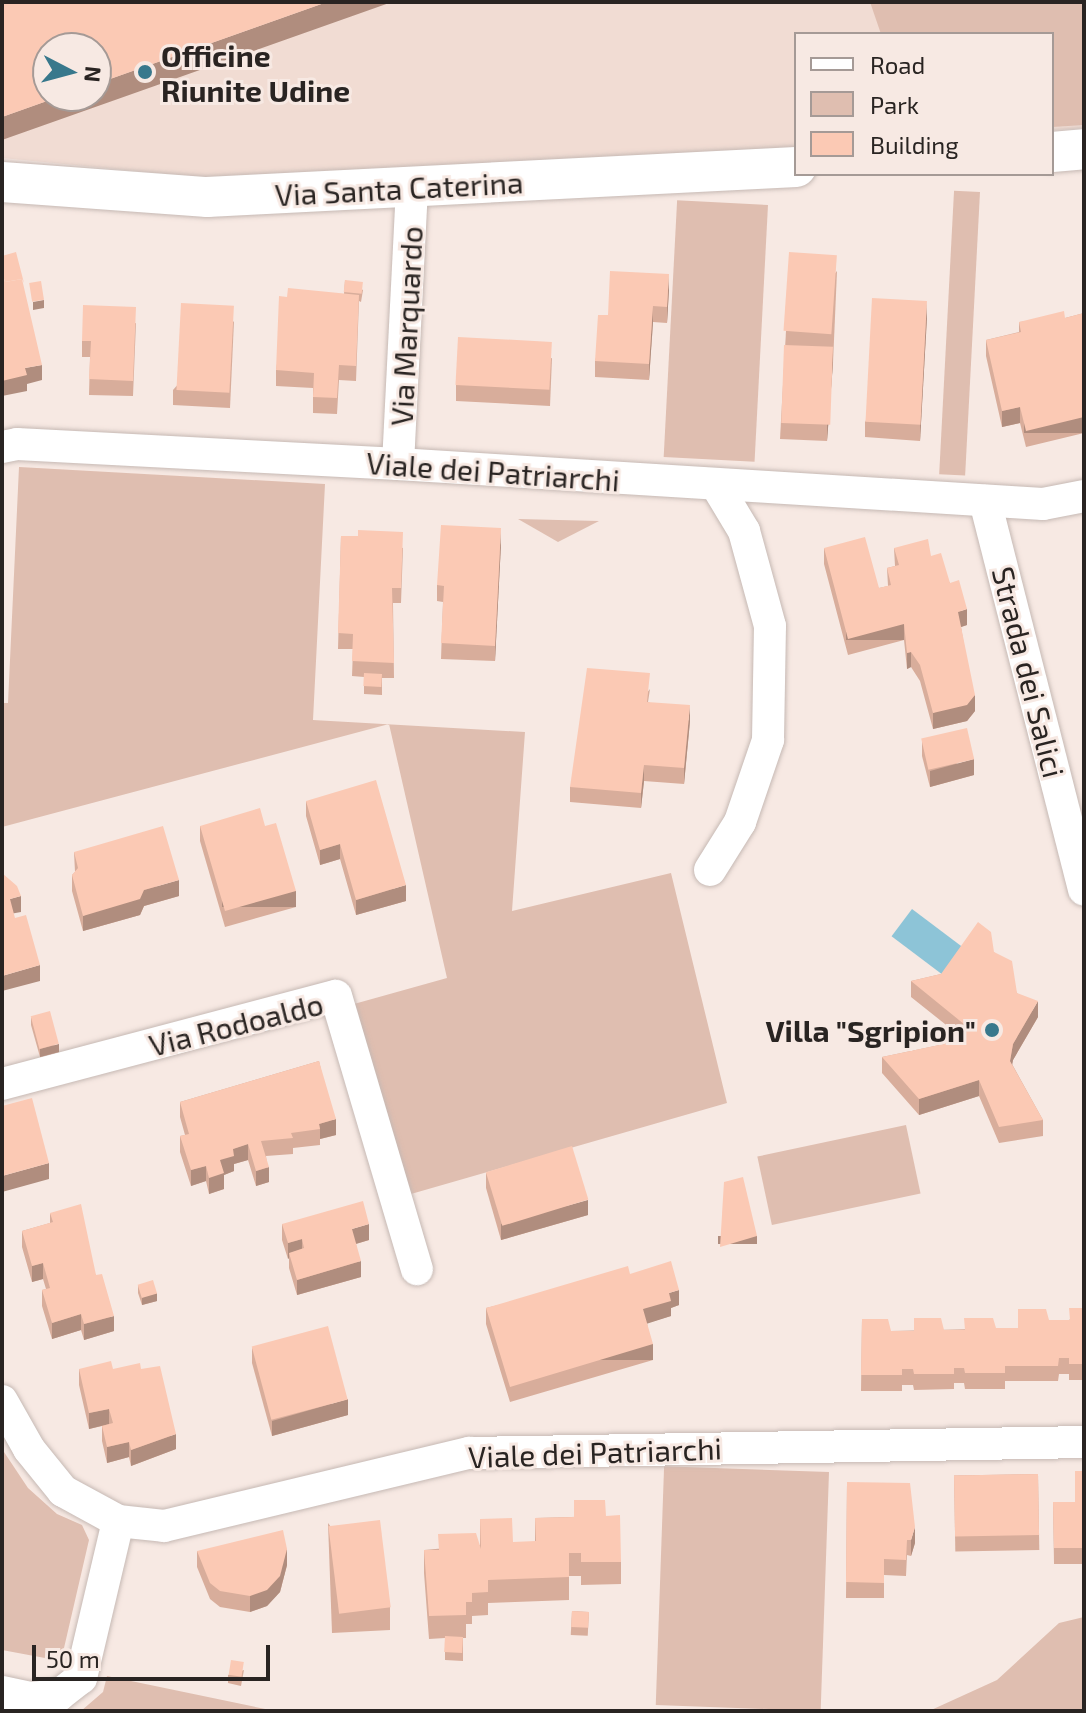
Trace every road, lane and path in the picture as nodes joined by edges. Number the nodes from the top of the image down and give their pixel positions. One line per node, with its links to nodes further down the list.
1 (1084, 149): 2 (street)
2 (1054, 152)
3 (794, 167): 5 (street, Via Santa Caterina)
4 (2, 182): 5 (street, Via Santa Caterina)
5 (412, 188): 7 (street, Via Marquardo)
6 (2, 447): 7 (street, Viale dei Patriarchi)
7 (398, 464): 8 (street, Viale dei Patriarchi)
8 (717, 486): 10 (street, Viale dei Patriarchi); 12 (street)
9 (1084, 496): 10 (street, Viale dei Patriarchi)
10 (985, 501): 11 (street, Strada dei Salici)
11 (1078, 836): 13 (street, Strada dei Salici)
12 (710, 870)
13 (1084, 890)
14 (2, 1084): 15 (street, Via Rodoaldo)
15 (417, 1269)
16 (6, 1419): 18 (street, Viale dei Patriarchi)
17 (1084, 1442): 18 (street, Viale dei Patriarchi)
18 (118, 1521): 19 (street)
19 (2, 1692)

